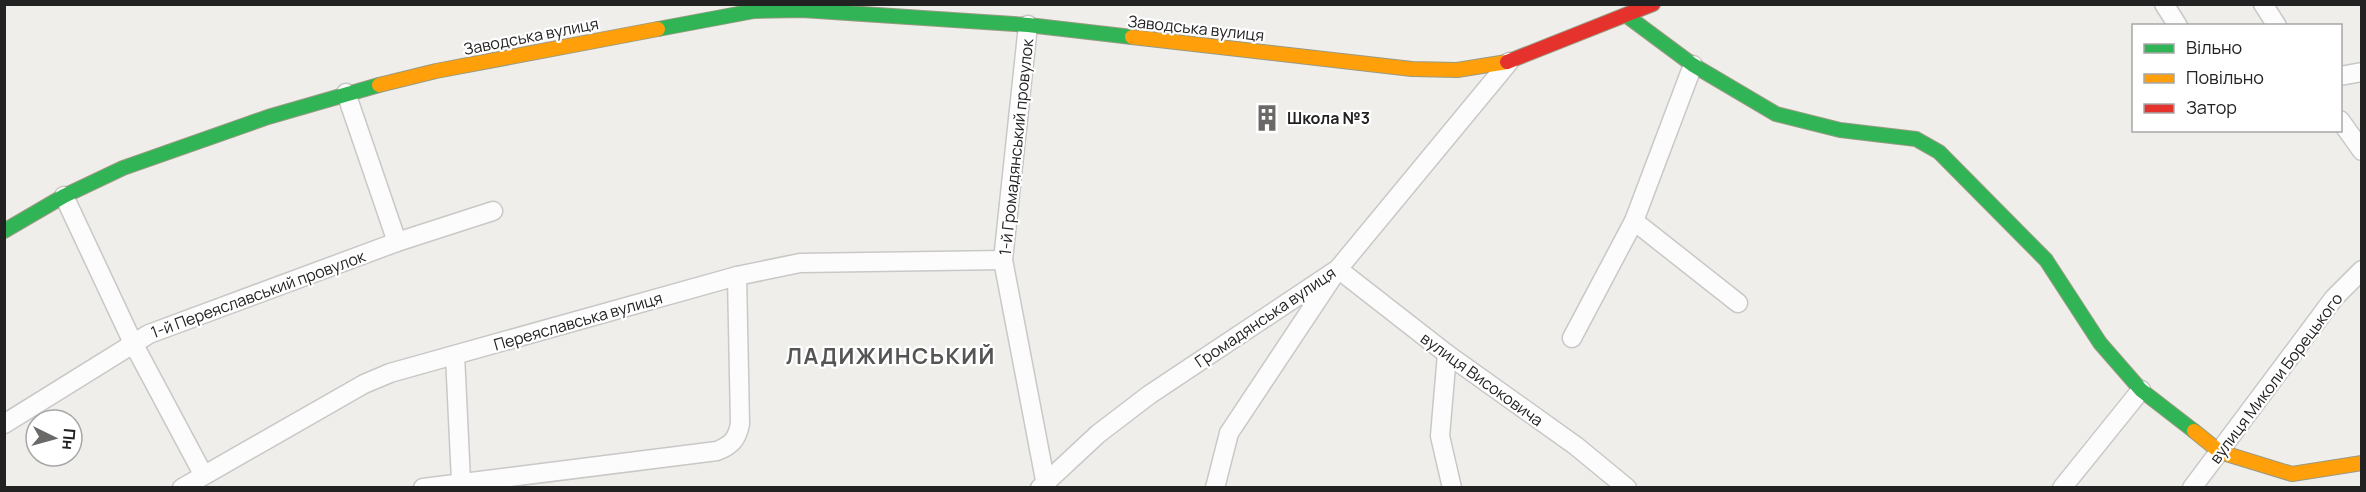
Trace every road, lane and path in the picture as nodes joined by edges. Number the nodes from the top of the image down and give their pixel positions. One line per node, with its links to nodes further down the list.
1 (1653, 4): 4 (street, Заводська вулиця)
2 (2164, 4): 5 (street)
3 (2263, 4): 6 (street)
4 (1627, 16): 8 (street, Заводська вулиця); 9 (street)
5 (2177, 24)
6 (2276, 24)
7 (1028, 25): 8 (street, Заводська вулиця); 12 (street, Заводська вулиця); 20 (street, 1-й Громадянський провулок)
8 (1509, 62): 21 (street, Громадянська вулиця)
9 (1694, 65): 17 (street); 29 (street)
10 (2361, 72): 11 (street)
11 (2342, 76)
12 (346, 93): 15 (street, Заводська вулиця); 19 (street)
13 (2342, 123): 14 (street)
14 (2361, 151)
15 (64, 196): 18 (street, Заводська вулиця); 26 (street)
16 (493, 212): 19 (street, 1-й Переяславський провулок)
17 (1634, 220): 24 (street); 25 (street)
18 (4, 231)
19 (397, 242): 26 (street, 1-й Переяславський провулок)
20 (1003, 260): 23 (street, Переяславська вулиця); 35 (street, 1-й Громадянський провулок)
21 (1338, 269): 27 (street, вулиця Високовича); 35 (street, Громадянська вулиця); 38 (street)
22 (2361, 270): 31 (street, вулиця Миколи Борецького)
23 (737, 276): 28 (street, Переяславська вулиця); 34 (street)
24 (1738, 303)
25 (1572, 338)
26 (133, 343): 30 (street, 1-й Переяславський провулок); 33 (street)
27 (1447, 354): 39 (street); 40 (street, вулиця Високовича)
28 (455, 355): 33 (street, Переяславська вулиця); 34 (street)
29 (2141, 390): 31 (street); 41 (street)
30 (4, 424)
31 (2220, 452): 32 (street); 42 (street, вулиця Миколи Борецького)
32 (2361, 463)
33 (203, 474): 36 (street, Переяславська вулиця)
34 (461, 481): 37 (street)
35 (1043, 484)
36 (182, 488)
37 (423, 488)
38 (1215, 488)
39 (1452, 488)
40 (1627, 488)
41 (2062, 488)
42 (2192, 488)

